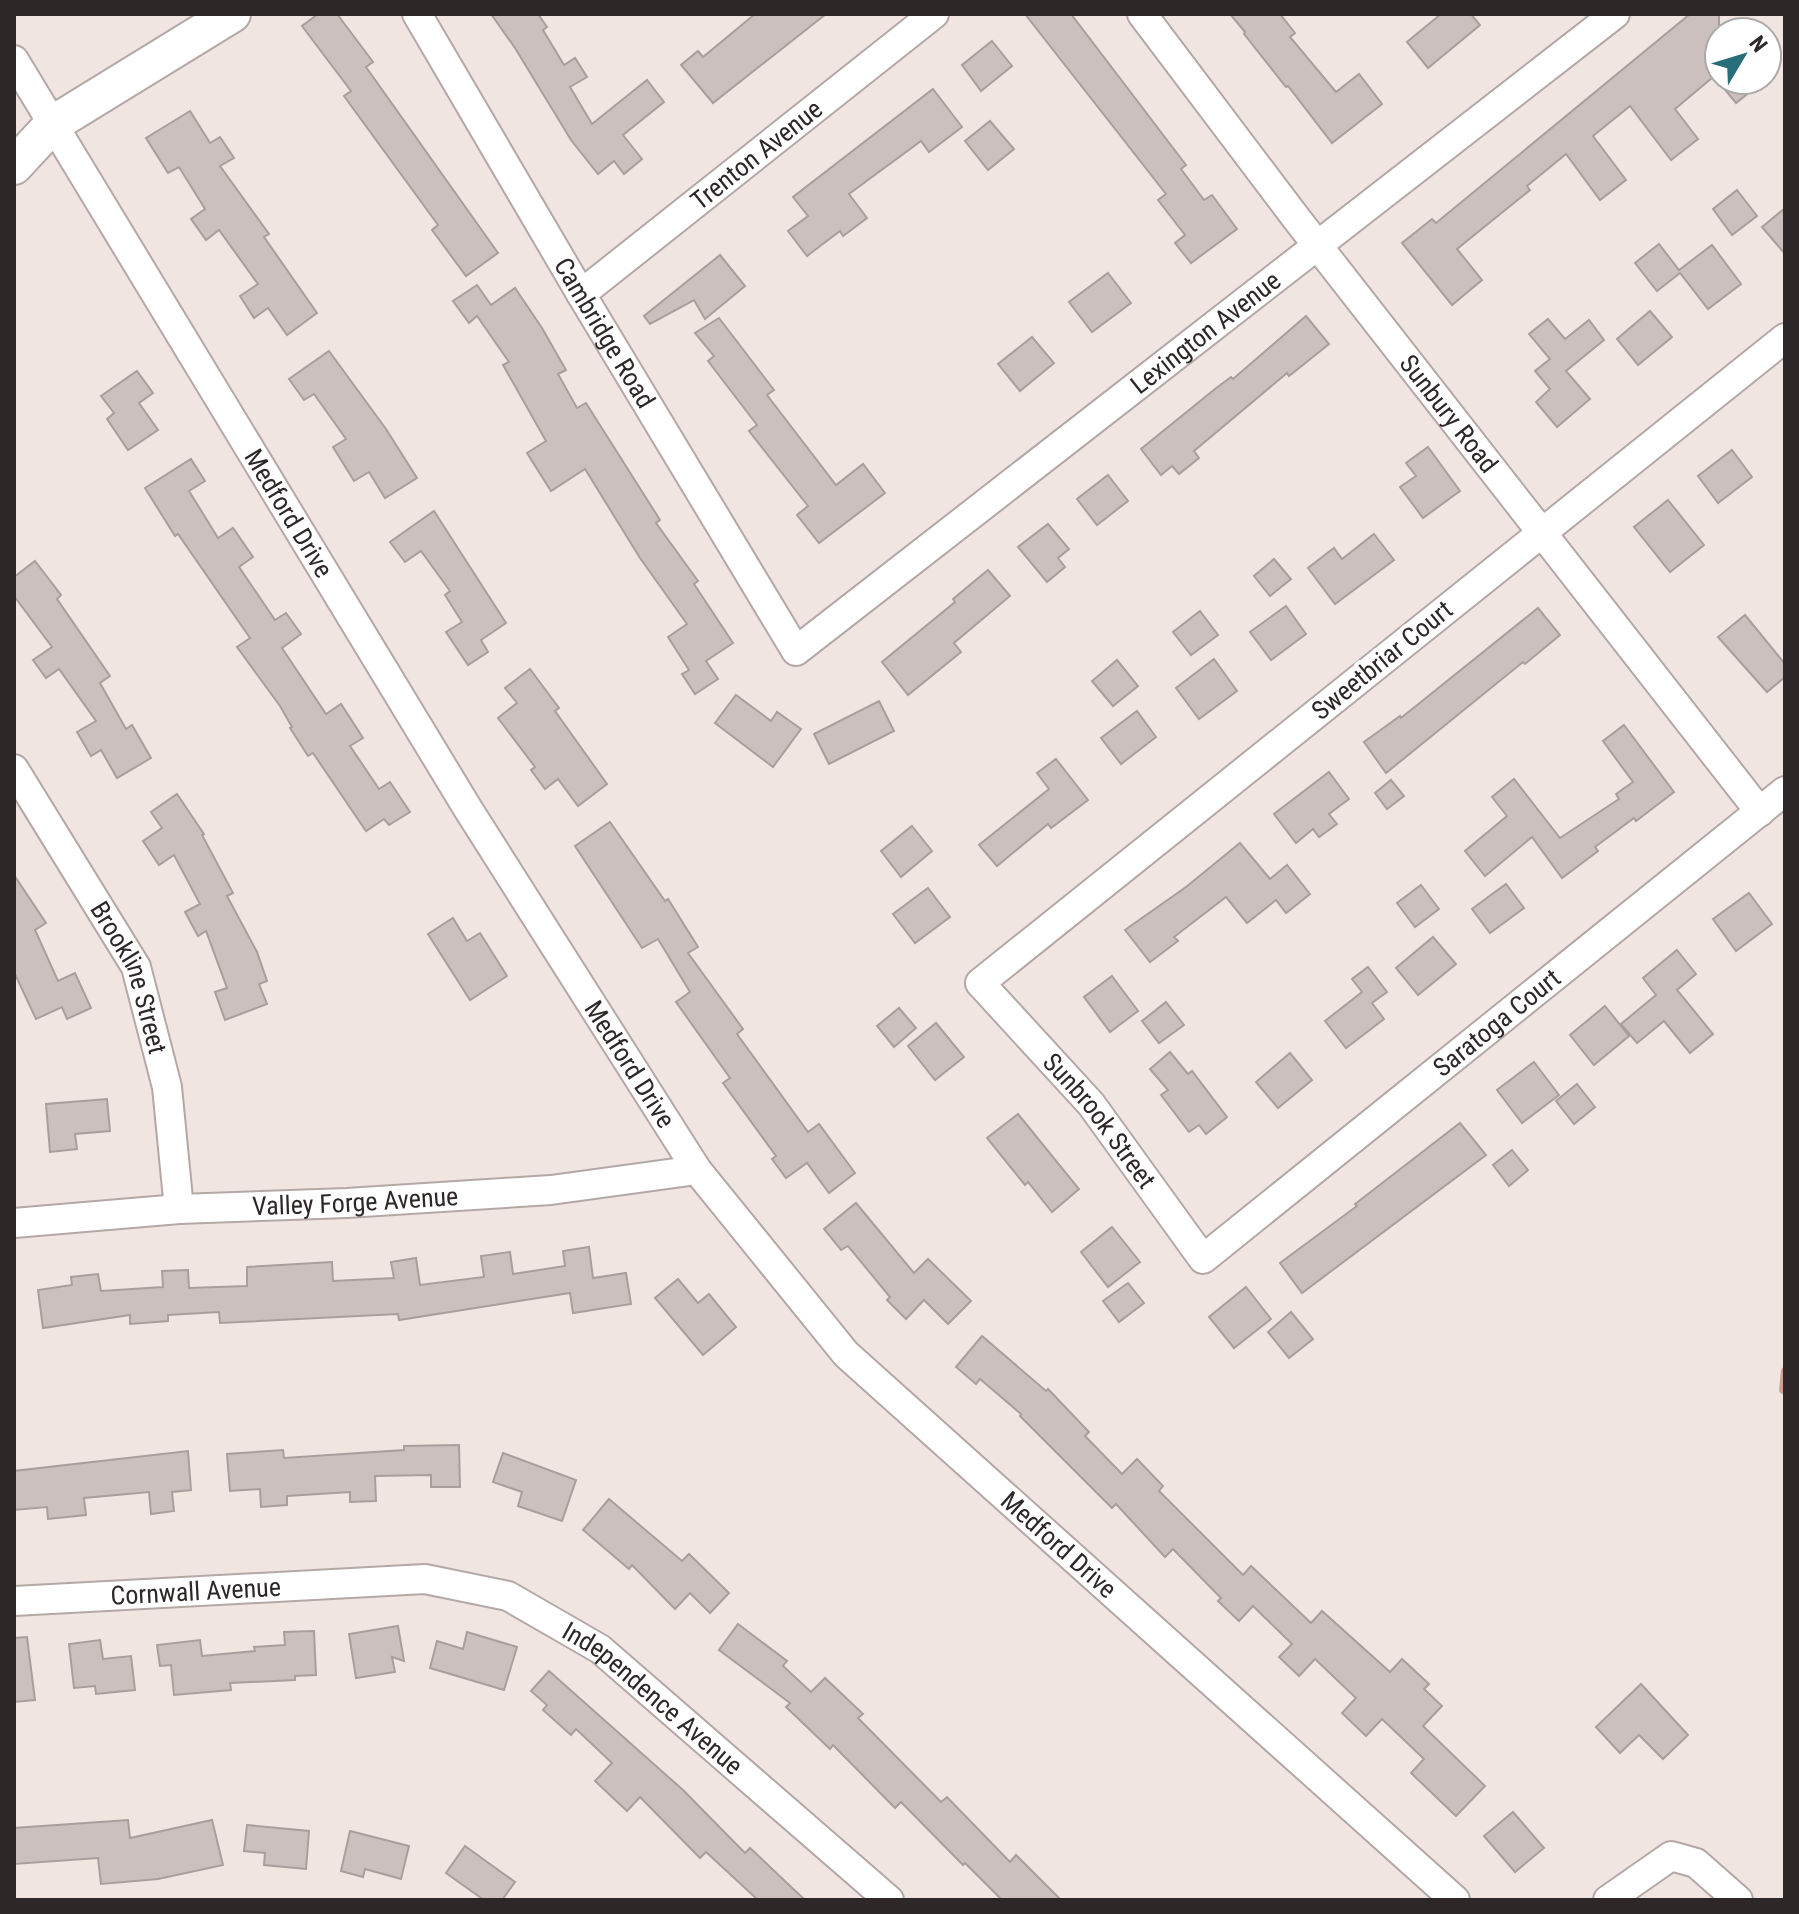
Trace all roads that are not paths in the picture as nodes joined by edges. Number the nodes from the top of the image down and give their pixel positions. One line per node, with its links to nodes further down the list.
1 (232, 14): 7 (street)
2 (417, 14): 10 (street, Cambridge Road)
3 (934, 14): 10 (street, Trenton Avenue)
4 (1142, 14): 9 (street, Sunbury Road)
5 (1615, 14): 9 (street, Lexington Avenue)
6 (14, 60): 7 (street, Medford Drive)
7 (53, 124): 8 (street); 18 (street, Medford Drive)
8 (14, 166)
9 (1317, 244): 12 (street, Sunbury Road); 13 (street, Lexington Avenue)
10 (581, 294): 13 (street, Cambridge Road)
11 (1785, 338): 12 (street, Sweetbriar Court)
12 (1542, 532): 16 (street, Sunbury Road); 17 (street, Sweetbriar Court)
13 (796, 651)
14 (14, 769): 19 (street, Brookline Street)
15 (1785, 791): 16 (street, Saratoga Court)
16 (1760, 812): 21 (street, Saratoga Court)
17 (980, 983): 21 (street, Sunbrook Street)
18 (697, 1170): 19 (street, Valley Forge Avenue); 25 (street, Medford Drive)
19 (179, 1209): 20 (street, Valley Forge Avenue)
20 (14, 1223)
21 (1210, 1254)
22 (375, 1581): 23 (street, Cornwall Avenue); 24 (street, Independence Avenue)
23 (14, 1601)
24 (889, 1900)
25 (1455, 1900)
26 (1608, 1900): 27 (street)
27 (1738, 1900)

